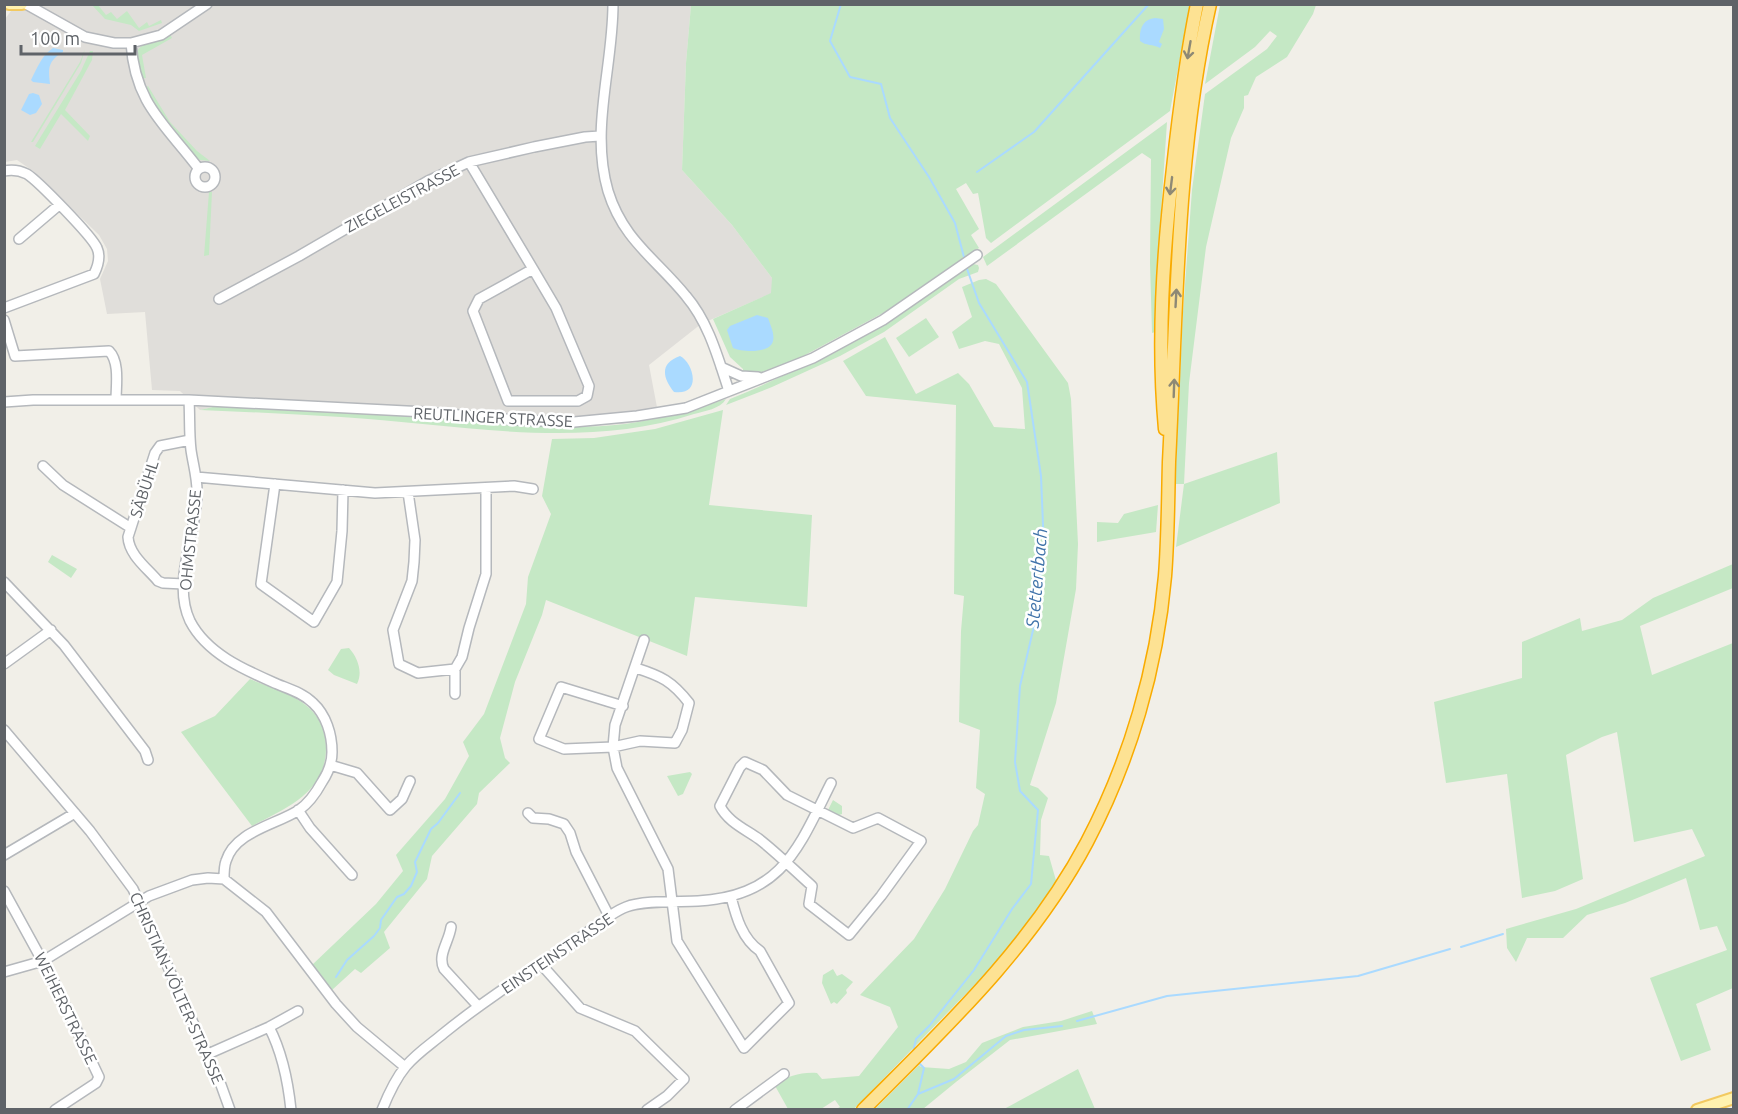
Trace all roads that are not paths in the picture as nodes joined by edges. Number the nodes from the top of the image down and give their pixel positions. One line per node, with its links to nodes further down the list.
1 (24, 4): 7 (main road); 9 (street)
2 (40, 4): 9 (street)
3 (207, 4): 10 (street)
4 (613, 4): 11 (street)
5 (1197, 4): 29 (highway, one-way to 29)
6 (1210, 4): 29 (highway, one-way to 6)
7 (9, 5): 8 (main road)
8 (4, 8)
9 (51, 18): 10 (street)
10 (131, 43): 13 (street)
11 (600, 136): 12 (street, ZIEGELEISTRASSE); 22 (street)
12 (469, 162): 18 (street); 19 (street, ZIEGELEISTRASSE)
13 (198, 169)
14 (4, 171): 15 (street)
15 (59, 205): 16 (street); 20 (street)
16 (19, 239)
17 (977, 255): 23 (street, REUTLINGER STRASSE)
18 (532, 269): 18 (street)
19 (219, 299)
20 (4, 308)
21 (4, 320): 25 (street)
22 (721, 367): 23 (street); 24 (street)
23 (766, 377): 24 (street, REUTLINGER STRASSE)
24 (729, 391): 26 (street, REUTLINGER STRASSE)
25 (116, 400): 26 (street, REUTLINGER STRASSE); 27 (street, REUTLINGER STRASSE)
26 (189, 400): 28 (street, OHMSTRASSE)
27 (4, 402)
28 (190, 440): 31 (street, OHMSTRASSE); 37 (street, SÄBÜHL)
29 (1169, 463): 83 (highway)
30 (43, 466): 37 (street, SÄBÜHL)
31 (196, 477): 32 (street); 39 (street, OHMSTRASSE)
32 (275, 484): 35 (street); 35 (street)
33 (486, 489): 34 (street); 36 (street); 44 (street)
34 (533, 489)
35 (343, 490): 36 (street)
36 (408, 492): 44 (street)
37 (131, 528): 39 (street, SÄBÜHL)
38 (4, 582): 40 (street)
39 (184, 584): 50 (street, OHMSTRASSE)
40 (51, 630): 42 (street); 49 (street)
41 (645, 640): 43 (street)
42 (4, 664)
43 (636, 668): 46 (street); 48 (street)
44 (455, 669): 45 (street)
45 (455, 694)
46 (623, 706): 48 (street); 48 (street)
47 (4, 730): 55 (street, CHRISTIAN-VÖLTER-STRASSE)
48 (613, 747): 64 (street)
49 (148, 760)
50 (330, 765): 51 (street); 53 (street, OHMSTRASSE)
51 (410, 781)
52 (831, 783): 54 (street, EINSTEINSTRASSE)
53 (298, 810): 59 (street); 60 (street, OHMSTRASSE)
54 (817, 810): 58 (street, EINSTEINSTRASSE); 58 (street); 58 (street)
55 (75, 813): 57 (street); 63 (street, CHRISTIAN-VÖLTER-STRASSE)
56 (528, 813): 65 (street)
57 (4, 855)
58 (786, 863): 62 (street, EINSTEINSTRASSE)
59 (352, 875)
60 (224, 879): 63 (street); 74 (street)
61 (4, 891): 67 (street, WEIHERSTRASSE)
62 (730, 897): 64 (street, EINSTEINSTRASSE); 64 (street)
63 (138, 902): 67 (street); 73 (street, CHRISTIAN-VÖLTER-STRASSE)
64 (673, 902): 65 (street, EINSTEINSTRASSE)
65 (609, 916): 68 (street, EINSTEINSTRASSE)
66 (451, 927): 70 (street)
67 (43, 961): 69 (street); 77 (street, WEIHERSTRASSE)
68 (540, 963): 70 (street, EINSTEINSTRASSE); 81 (street)
69 (4, 972)
70 (478, 1006): 74 (street, EINSTEINSTRASSE)
71 (298, 1011): 72 (street)
72 (269, 1027): 73 (street); 79 (street)
73 (207, 1054): 78 (street, CHRISTIAN-VÖLTER-STRASSE)
74 (405, 1067): 80 (street, EINSTEINSTRASSE)
75 (784, 1074): 82 (street)
76 (1734, 1098): 84 (main road)
77 (55, 1110)
78 (230, 1110)
79 (291, 1110)
80 (382, 1110)
81 (647, 1110)
82 (735, 1110)
83 (863, 1110)
84 (1697, 1110)

